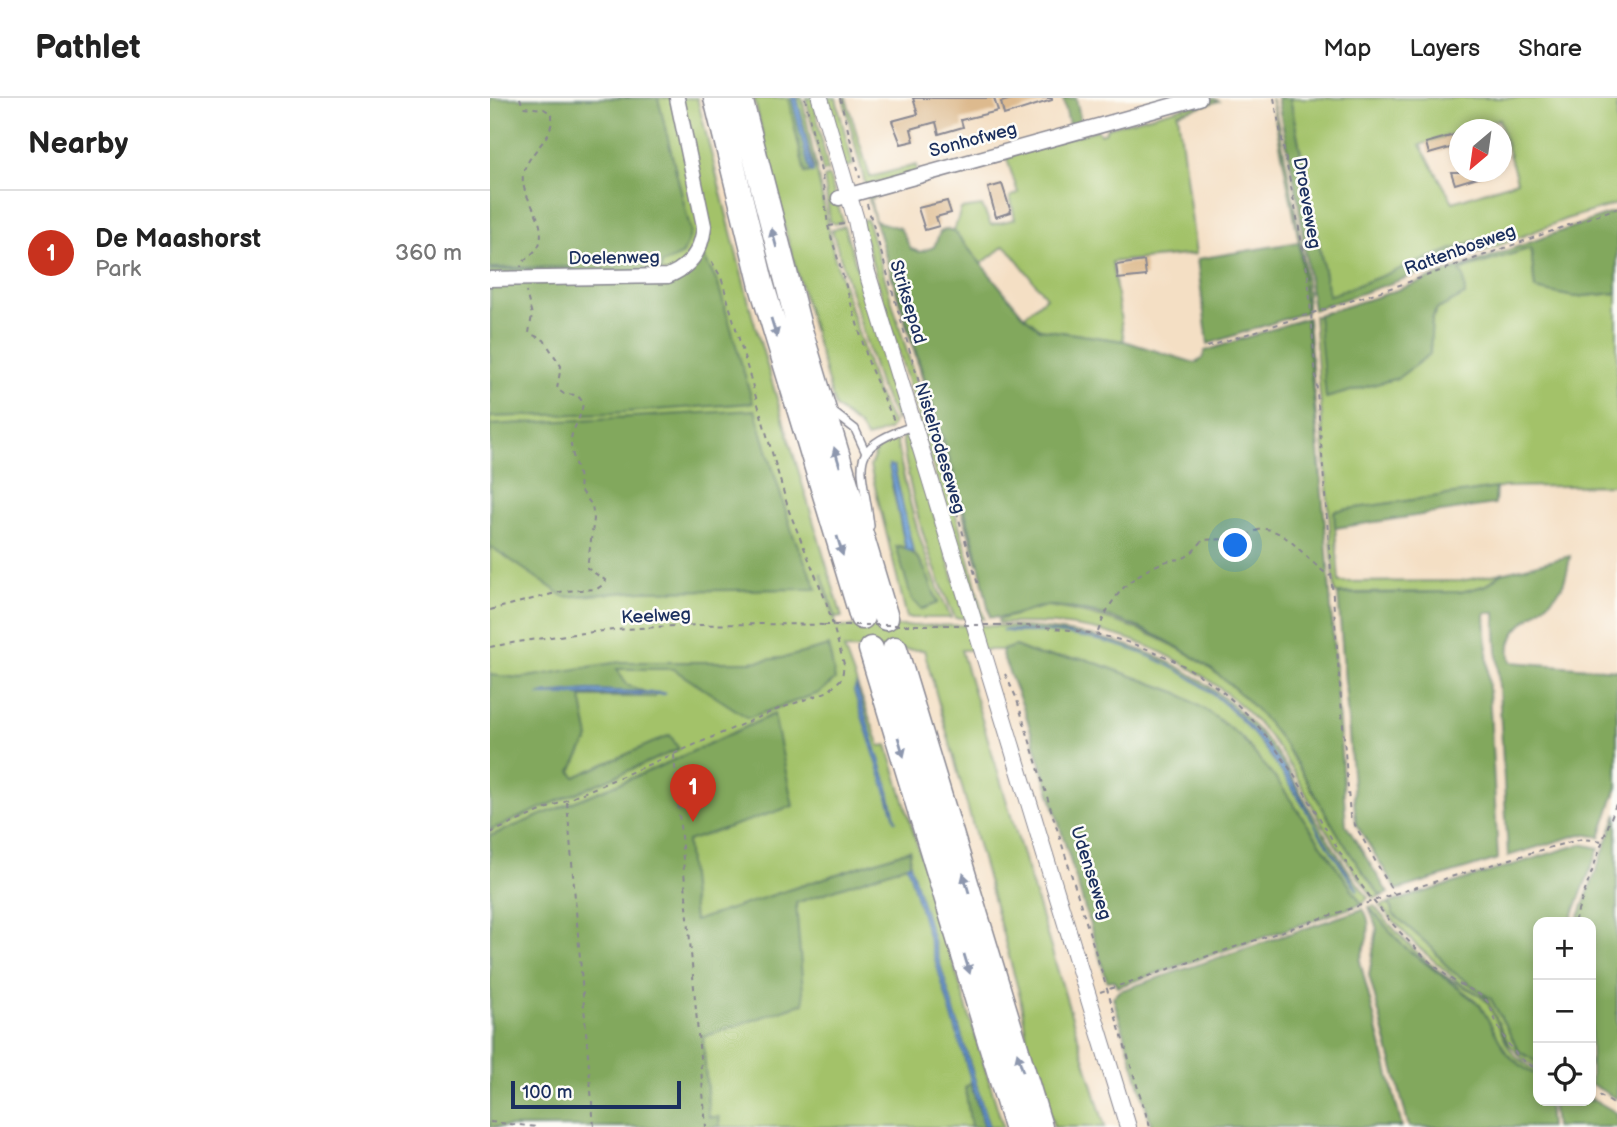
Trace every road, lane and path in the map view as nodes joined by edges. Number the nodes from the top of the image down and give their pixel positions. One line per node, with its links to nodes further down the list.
1 (520, 98): 14 (path)
2 (677, 98): 12 (street)
3 (740, 98): 17 (highway, one-way to 3)
4 (804, 98): 18 (path)
5 (820, 98): 10 (street, Nistelrodeseweg)
6 (840, 98): 10 (path, Striksepad)
7 (1199, 98): 10 (street, Sonhofweg)
8 (1273, 98): 15 (path, Droeveweg)
9 (713, 106): 21 (highway, one-way to 21)
10 (850, 194): 18 (street, Nistelrodeseweg); 22 (path, Striksepad)
11 (1617, 208): 15 (path, Rattenbosweg)
12 (701, 244): 14 (street, Doelenweg); 29 (path)
13 (490, 279): 14 (street, Doelenweg)
14 (522, 279): 23 (path)
15 (1310, 314): 16 (path, Rattenbosweg); 20 (path, Droeveweg)
16 (1207, 347)
17 (822, 405): 19 (lane); 21 (highway, one-way to 17)
18 (905, 429): 19 (lane); 26 (street, Nistelrodeseweg)
19 (865, 451): 21 (lane)
20 (1331, 577): 25 (path); 34 (path, Droeveweg)
21 (878, 592)
22 (980, 595)
23 (490, 610)
24 (988, 620): 26 (path)
25 (1097, 633): 27 (path, Keelweg, bridge); 35 (path, Keelweg)
26 (985, 636): 47 (street)
27 (490, 647)
28 (1002, 668): 37 (path, Udenseweg)
29 (673, 754): 30 (path); 44 (path)
30 (567, 801): 32 (path); 43 (path)
31 (1617, 801): 33 (path)
32 (490, 833)
33 (1603, 841): 34 (path); 36 (path)
34 (1394, 894): 35 (path)
35 (1374, 902): 37 (path); 38 (path, Keelweg)
36 (1576, 917)
37 (1108, 992): 48 (path, Udenseweg)
38 (1533, 1066)
39 (1596, 1093): 40 (path)
40 (1617, 1106)
41 (490, 1122): 42 (path)
42 (538, 1127)
43 (594, 1127)
44 (706, 1127)
45 (1016, 1127): 46 (highway, one-way to 45)
46 (1040, 1127)
47 (1128, 1127)
48 (1150, 1127)

